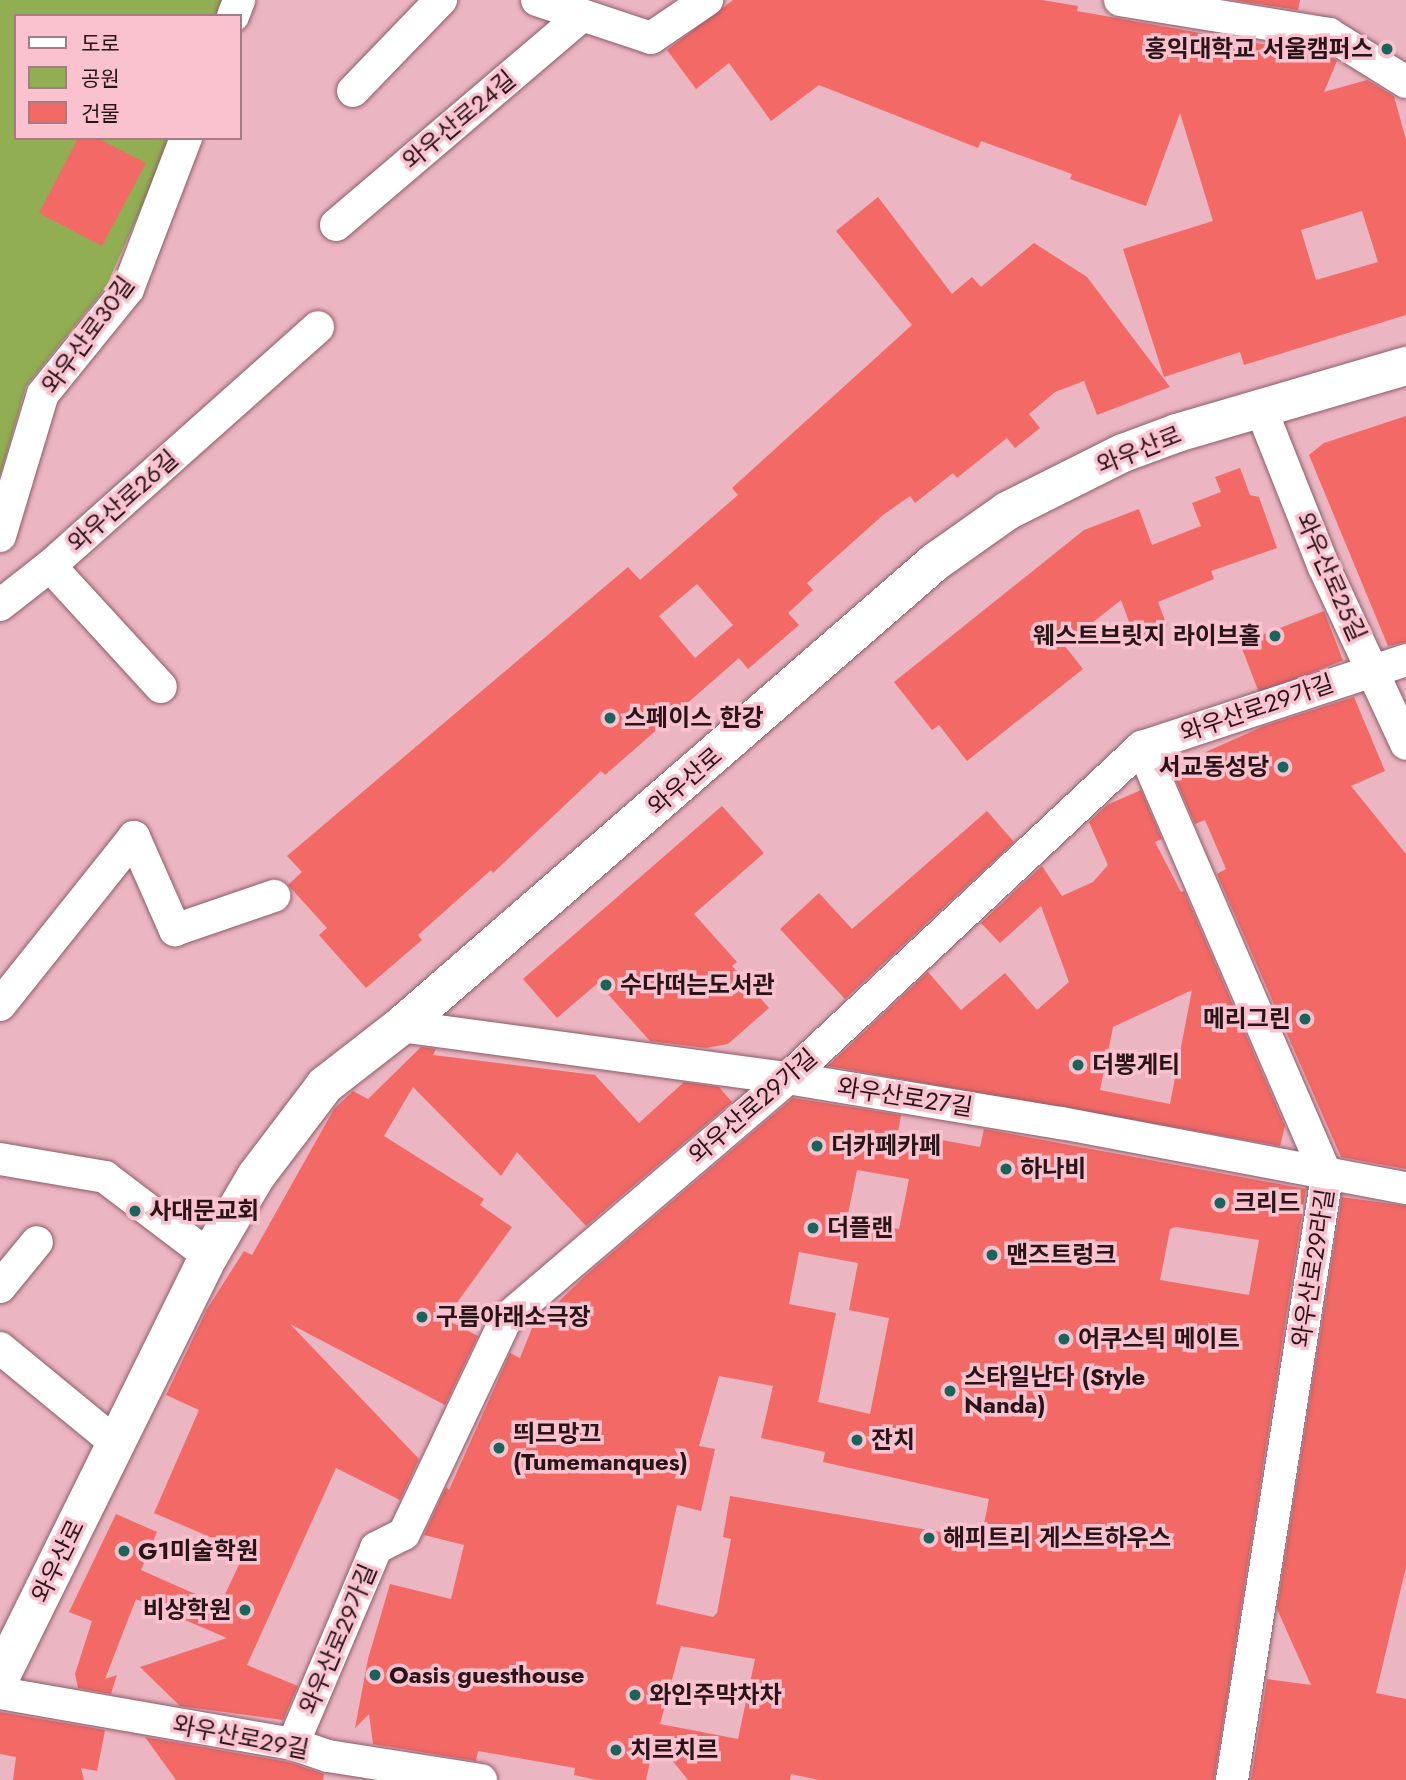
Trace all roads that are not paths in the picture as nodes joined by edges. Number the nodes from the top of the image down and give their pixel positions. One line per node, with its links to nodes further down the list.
1 (440, 0): 7 (street)
2 (537, 0): 5 (street)
3 (707, 0): 5 (street)
4 (1120, 0): 6 (street)
5 (582, 16): 9 (street, 와우산로24길)
6 (1406, 82)
7 (353, 91)
8 (185, 140): 13 (street, 와우산로30길)
9 (336, 225)
10 (318, 327): 14 (street, 와우산로26길)
11 (1406, 366): 12 (street, 와우산로)
12 (1261, 409): 17 (street, 와우산로25길); 23 (street, 와우산로)
13 (0, 536)
14 (50, 566): 15 (street); 18 (street, 와우산로26길)
15 (0, 605)
16 (1406, 660): 17 (street, 와우산로29가길)
17 (1373, 670): 19 (street, 와우산로25길); 20 (street, 와우산로29가길)
18 (161, 687)
19 (1406, 744)
20 (1142, 747): 24 (street, 와우산로29가길); 26 (street, 와우산로29라길)
21 (274, 896): 22 (street)
22 (0, 1005)
23 (401, 1026): 24 (street, 와우산로27길); 29 (street, 와우산로)
24 (788, 1078): 26 (street, 와우산로27길); 35 (street, 와우산로29가길)
25 (0, 1159): 29 (street)
26 (1327, 1176): 27 (street, 와우산로27길); 38 (street, 와우산로29라길)
27 (1406, 1188)
28 (37, 1242): 30 (street)
29 (209, 1256): 32 (street, 와우산로)
30 (0, 1287)
31 (0, 1348): 32 (street)
32 (117, 1444): 33 (street, 와우산로)
33 (0, 1678)
34 (0, 1693): 35 (street, 와우산로29길)
35 (293, 1744): 36 (street, 와우산로29길)
36 (337, 1768): 37 (street, 와우산로29길)
37 (481, 1780)
38 (1232, 1780)

